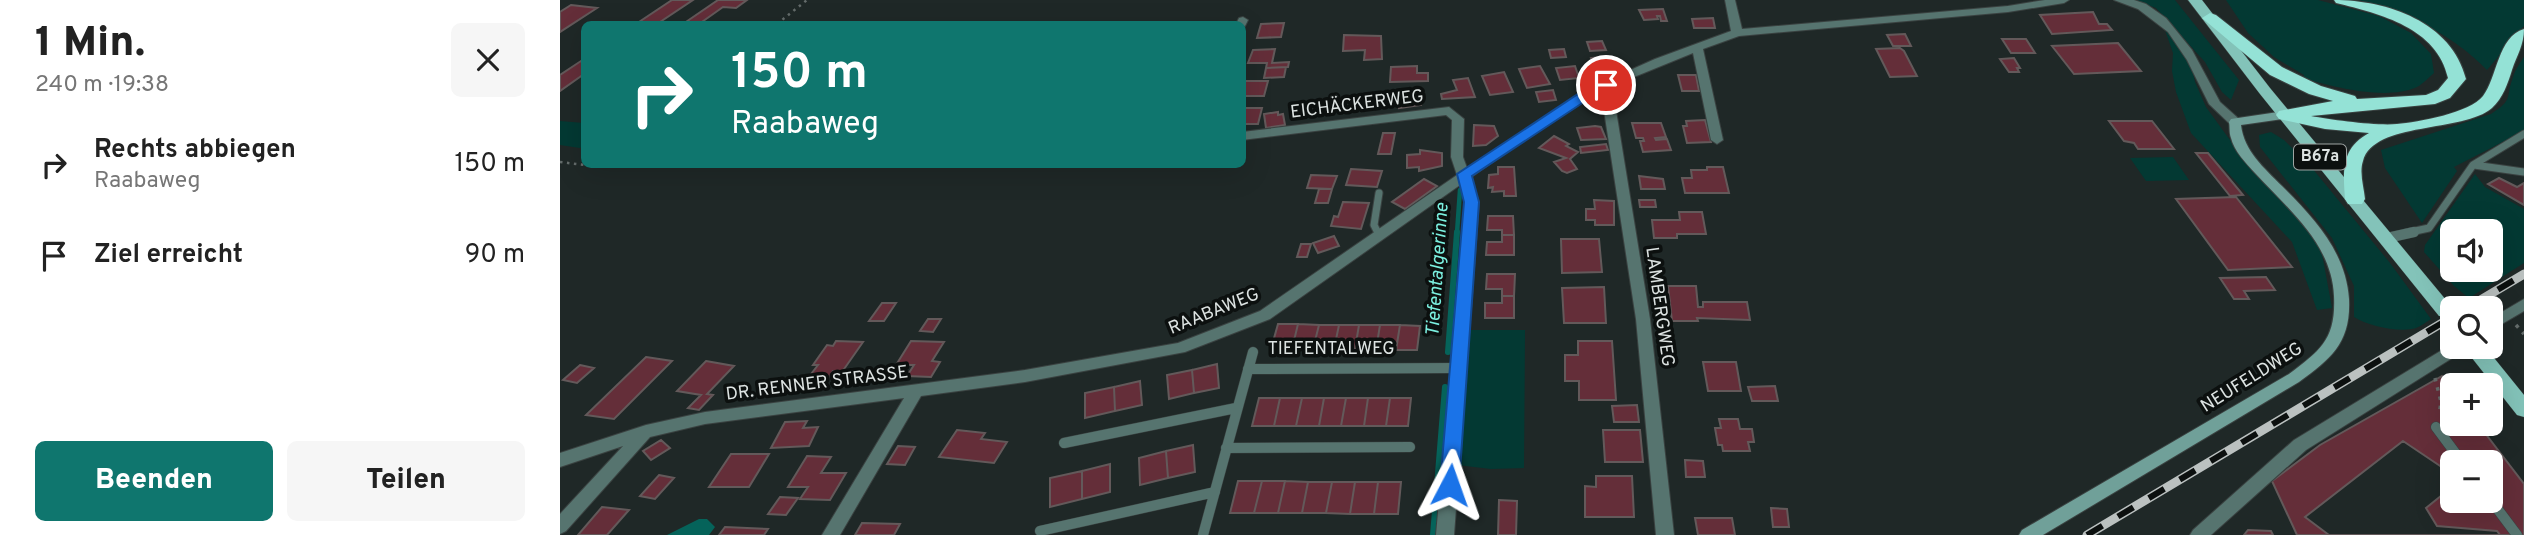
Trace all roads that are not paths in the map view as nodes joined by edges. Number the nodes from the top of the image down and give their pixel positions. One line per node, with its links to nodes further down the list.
1 (1730, 0): 7 (street)
2 (2064, 0): 7 (street, RAABAWEG)
3 (2119, 0): 13 (street)
4 (2195, 0): 6 (main road, B67a)
5 (2342, 0): 11 (highway)
6 (2210, 18): 11 (highway); 12 (main road, B67a)
7 (1737, 33): 9 (street, RAABAWEG)
8 (2524, 34): 14 (highway)
9 (1698, 47): 10 (street, RAABAWEG); 17 (street)
10 (1606, 85): 20 (street, RAABAWEG); 51 (street, LAMBERGWEG)
11 (2365, 104): 12 (highway)
12 (2284, 114): 13 (street); 14 (highway); 22 (main road, B67a)
13 (2235, 122): 52 (street, NEUFELDWEG)
14 (2394, 129): 22 (highway)
15 (2524, 135): 18 (lane)
16 (1246, 136): 20 (street, EICHÄCKERWEG)
17 (1717, 140)
18 (2473, 165): 19 (lane); 24 (lane)
19 (2524, 172)
20 (1464, 174): 23 (street, RAABAWEG); 32 (street)
21 (1379, 193): 23 (lane)
22 (2355, 199): 24 (main road, B67a)
23 (1378, 234): 31 (street, RAABAWEG)
24 (2387, 238): 26 (main road, B67a)
25 (2524, 304): 27 (street)
26 (2440, 305)
27 (2503, 318)
28 (1253, 352): 33 (lane, TIEFENTALWEG)
29 (2442, 359): 53 (street)
30 (2484, 359): 36 (main road)
31 (1083, 367): 34 (street, DR. RENNER STRASSE)
32 (1457, 368): 33 (lane, TIEFENTALWEG); 50 (street)
33 (1248, 369): 35 (lane, TIEFENTALWEG)
34 (916, 391): 38 (street, DR. RENNER STRASSE); 48 (street)
35 (1236, 408): 39 (lane); 41 (lane, TIEFENTALWEG)
36 (2524, 409)
37 (2436, 427): 42 (lane)
38 (646, 432): 43 (street, DR. RENNER STRASSE); 46 (street)
39 (1064, 443)
40 (1410, 447): 41 (lane)
41 (1226, 448): 44 (lane, TIEFENTALWEG)
42 (2453, 450)
43 (560, 460)
44 (1215, 492): 47 (lane); 49 (lane, TIEFENTALWEG)
45 (2500, 513): 54 (lane)
46 (560, 526)
47 (1040, 531)
48 (831, 535)
49 (1202, 535)
50 (1446, 535)
51 (1665, 535)
52 (2028, 535)
53 (2200, 535)
54 (2517, 535)

